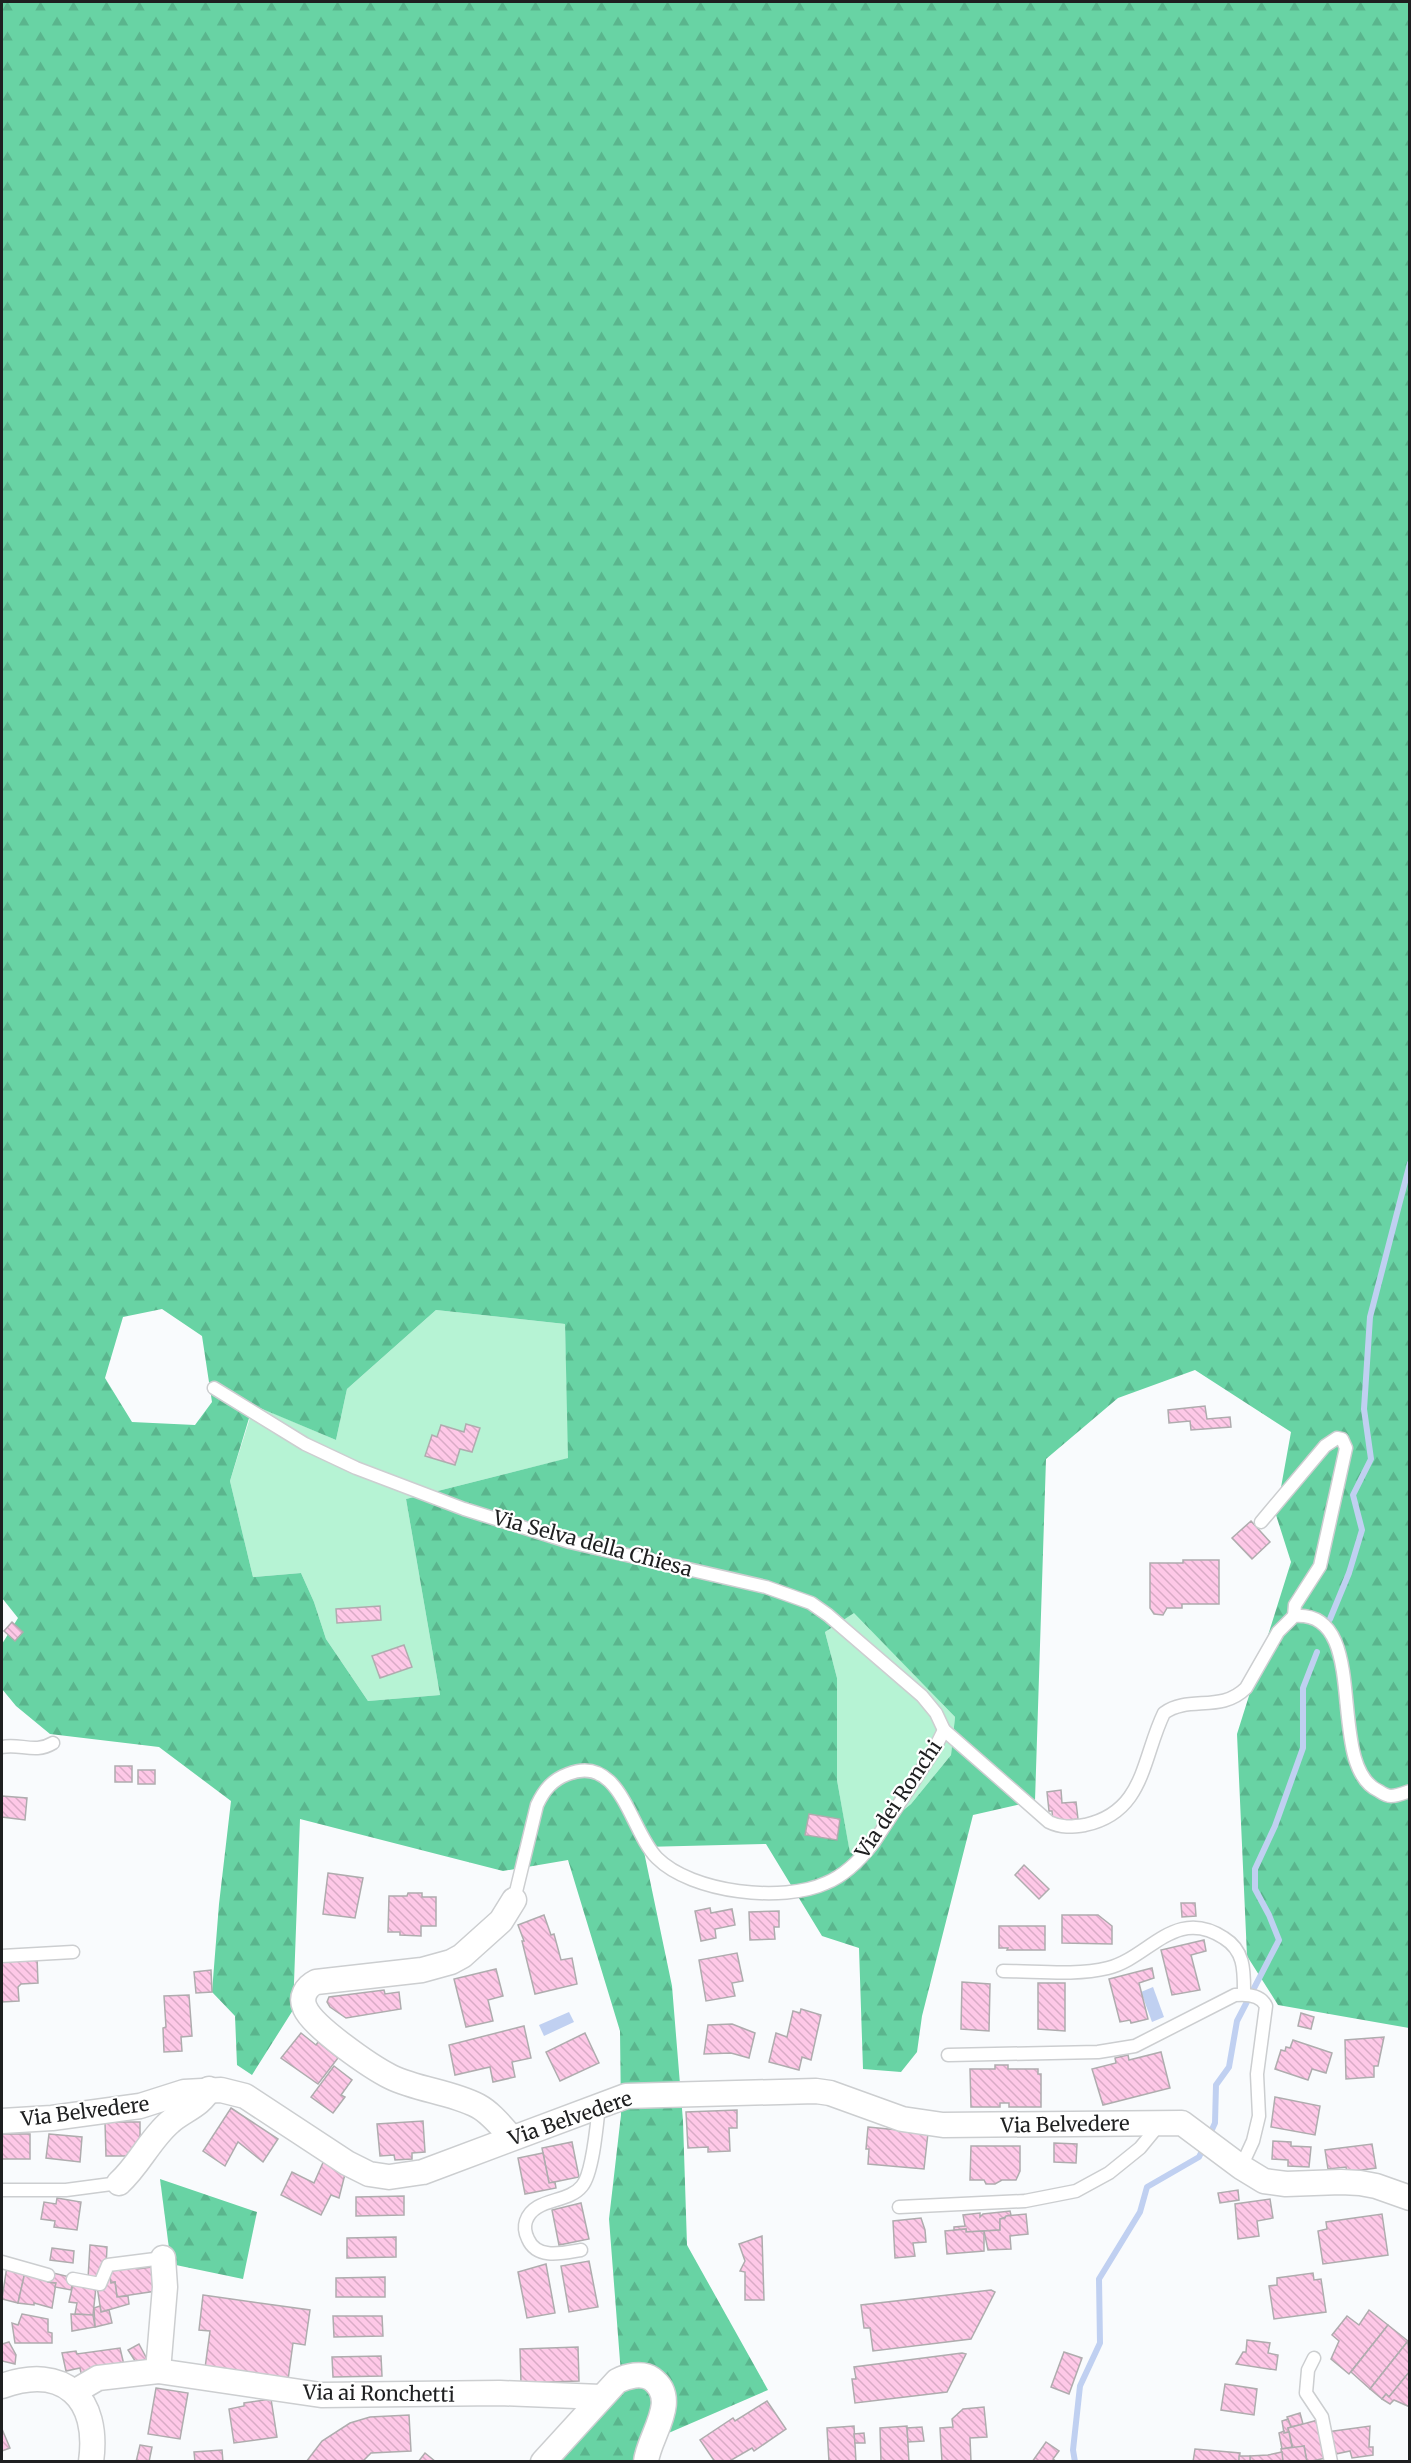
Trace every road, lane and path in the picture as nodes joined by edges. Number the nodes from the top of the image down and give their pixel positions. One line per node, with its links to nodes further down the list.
1 (214, 1388): 4 (lane, Via Selva della Chiesa)
2 (1261, 1522): 3 (lane)
3 (1294, 1616): 4 (lane, Via dei Ronchi); 7 (lane)
4 (944, 1730): 8 (lane, Via dei Ronchi)
5 (53, 1743): 6 (lane)
6 (2, 1747)
7 (1410, 1791)
8 (514, 1900): 18 (street, Via dei Ronchi)
9 (73, 1952): 10 (lane)
10 (2, 1956)
11 (1003, 1971): 12 (lane)
12 (1244, 1994): 13 (lane); 19 (lane)
13 (948, 2055)
14 (209, 2090): 16 (street, Via Belvedere); 18 (street, Via Belvedere); 20 (street)
15 (599, 2105): 17 (street, Via Belvedere); 18 (street, Via Belvedere); 24 (lane)
16 (2, 2121)
17 (1156, 2122): 19 (street, Via Belvedere); 23 (lane)
18 (512, 2137)
19 (1241, 2167): 22 (street)
20 (119, 2182): 21 (lane)
21 (2, 2190)
22 (1410, 2198)
23 (899, 2207)
24 (581, 2250)
25 (163, 2258): 28 (lane); 30 (street)
26 (2, 2262): 27 (lane)
27 (48, 2275)
28 (73, 2279)
29 (1314, 2358): 37 (lane)
30 (159, 2371): 32 (street, Via ai Ronchetti); 33 (street, Via ai Ronchetti)
31 (2, 2386): 32 (street)
32 (74, 2392): 34 (street)
33 (601, 2397): 35 (street); 36 (street)
34 (91, 2462)
35 (543, 2462)
36 (646, 2462)
37 (1331, 2462)

